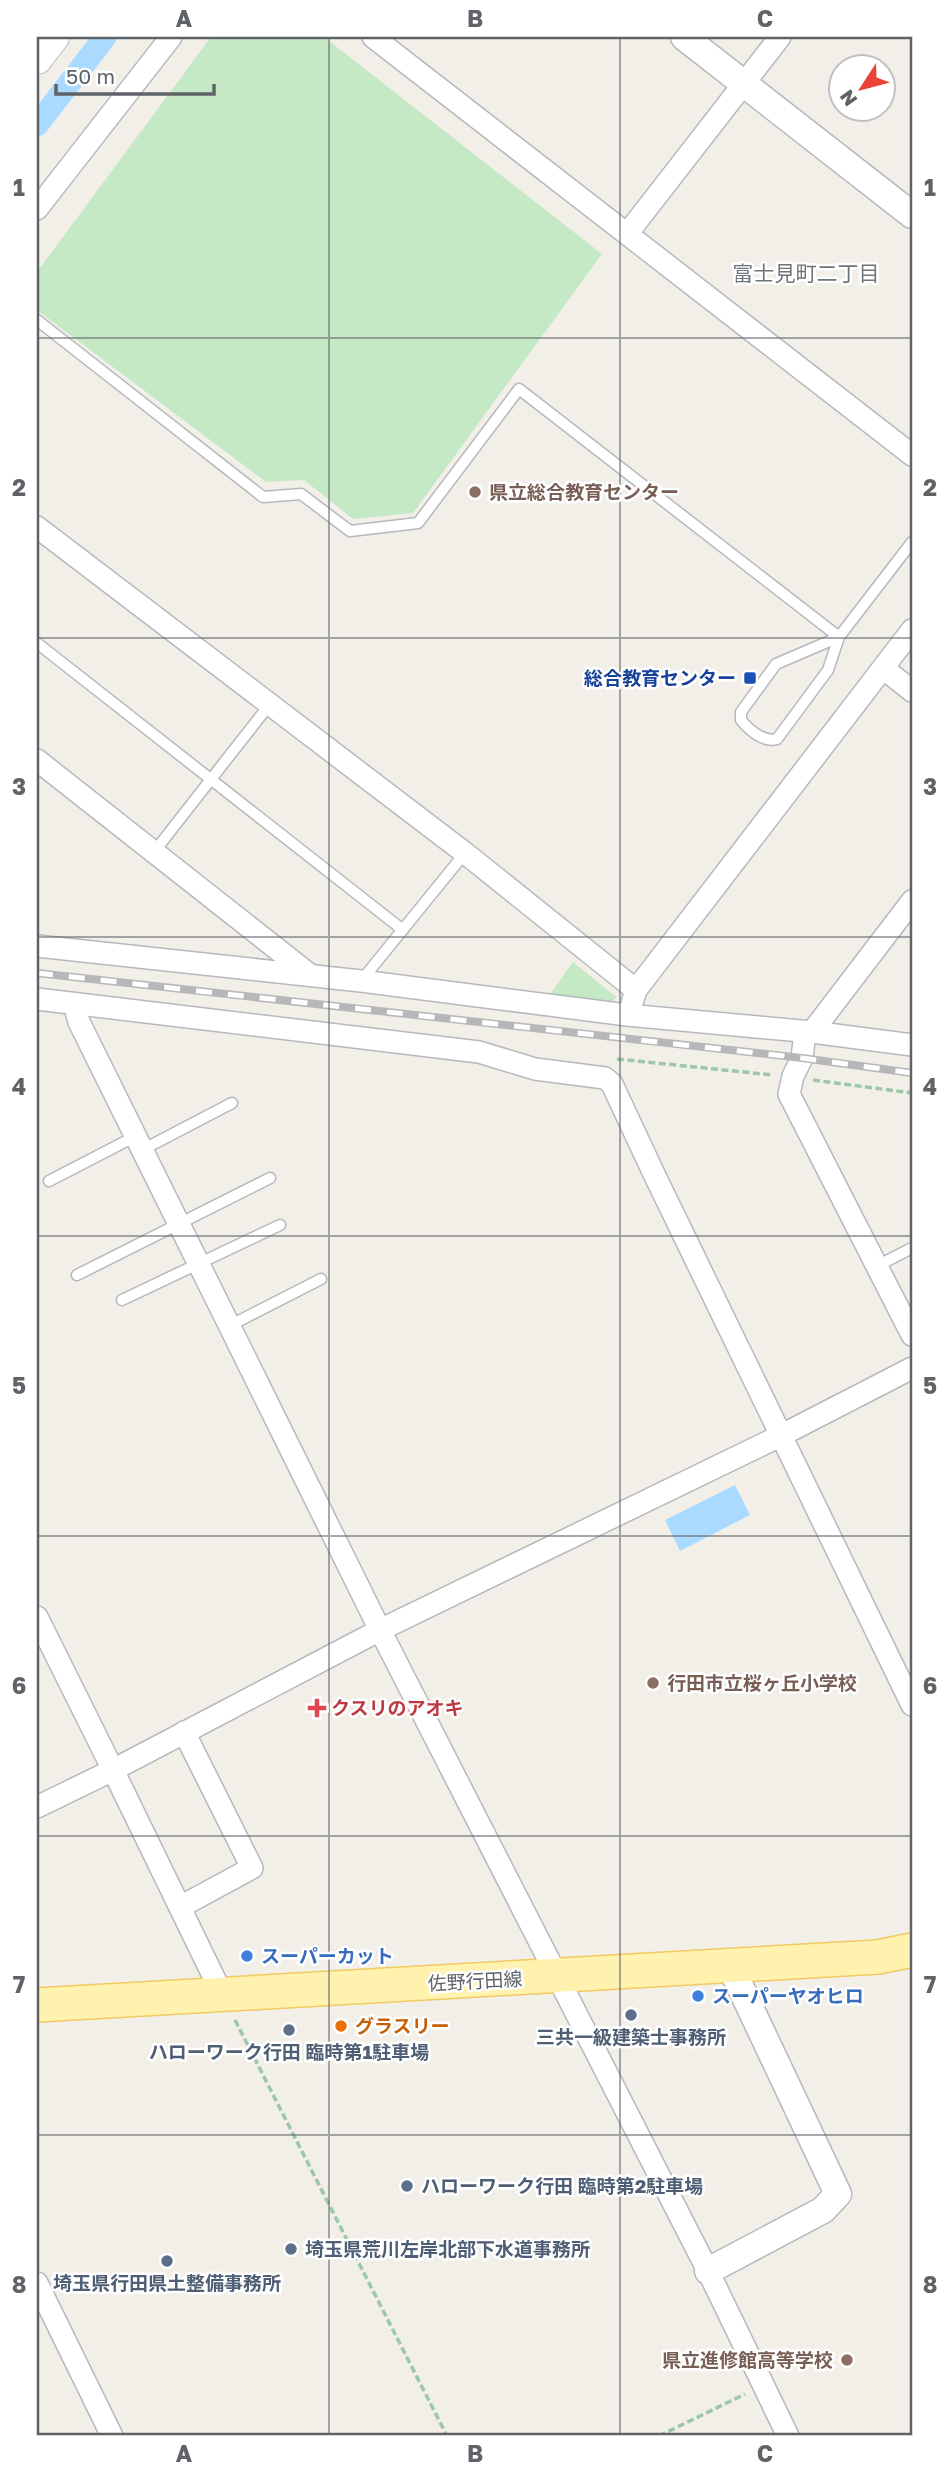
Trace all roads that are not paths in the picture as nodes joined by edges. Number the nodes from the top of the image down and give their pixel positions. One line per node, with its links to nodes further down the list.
1 (54, 37): 6 (main road)
2 (171, 37): 8 (street)
3 (373, 37): 10 (street)
4 (684, 37): 7 (street)
5 (780, 37): 7 (street)
6 (37, 59)
7 (744, 83): 9 (street); 10 (street)
8 (37, 209)
9 (912, 215)
10 (627, 234): 12 (street)
11 (37, 320): 16 (lane)
12 (912, 455)
13 (42, 535): 20 (street)
14 (912, 541): 16 (lane)
15 (912, 630): 18 (street)
16 (839, 637): 16 (lane)
17 (37, 643): 22 (lane)
18 (883, 668): 19 (street); 30 (street)
19 (912, 691)
20 (270, 704): 22 (lane); 24 (street)
21 (37, 760): 23 (street)
22 (210, 781): 23 (lane); 26 (lane)
23 (154, 852): 28 (street)
24 (465, 853): 26 (lane); 30 (street)
25 (912, 901): 34 (street)
26 (403, 930): 29 (lane)
27 (37, 946): 28 (street)
28 (311, 976): 29 (street)
29 (361, 981): 33 (street)
30 (636, 990): 33 (street)
31 (37, 999): 32 (street)
32 (74, 1004): 37 (street); 51 (street)
33 (627, 1015): 34 (street)
34 (808, 1032): 35 (street); 44 (street)
35 (912, 1045)
36 (232, 1103): 37 (lane)
37 (139, 1143): 39 (lane); 40 (street)
38 (270, 1178): 40 (lane)
39 (49, 1181)
40 (178, 1223): 43 (street); 45 (lane)
41 (280, 1225): 43 (lane)
42 (912, 1248): 44 (lane)
43 (199, 1265): 47 (lane); 48 (street)
44 (877, 1266): 49 (street)
45 (78, 1275)
46 (321, 1279): 48 (lane)
47 (122, 1300)
48 (229, 1326): 53 (street)
49 (912, 1335)
50 (912, 1368): 51 (street)
51 (780, 1436): 53 (street); 54 (street)
52 (37, 1617): 56 (street)
53 (380, 1630): 55 (street); 61 (street)
54 (912, 1705)
55 (184, 1732): 56 (street); 58 (street)
56 (113, 1770): 57 (street); 58 (street)
57 (37, 1807)
58 (180, 1907): 62 (street)
59 (912, 1950): 60 (main road, 佐野行田線)
60 (730, 1965): 61 (main road, 佐野行田線); 64 (street)
61 (557, 1976): 62 (main road, 佐野行田線); 64 (street)
62 (223, 1996): 63 (main road, 佐野行田線)
63 (37, 2005)
64 (708, 2271): 67 (street)
65 (37, 2283): 66 (street)
66 (112, 2436)
67 (788, 2436)

